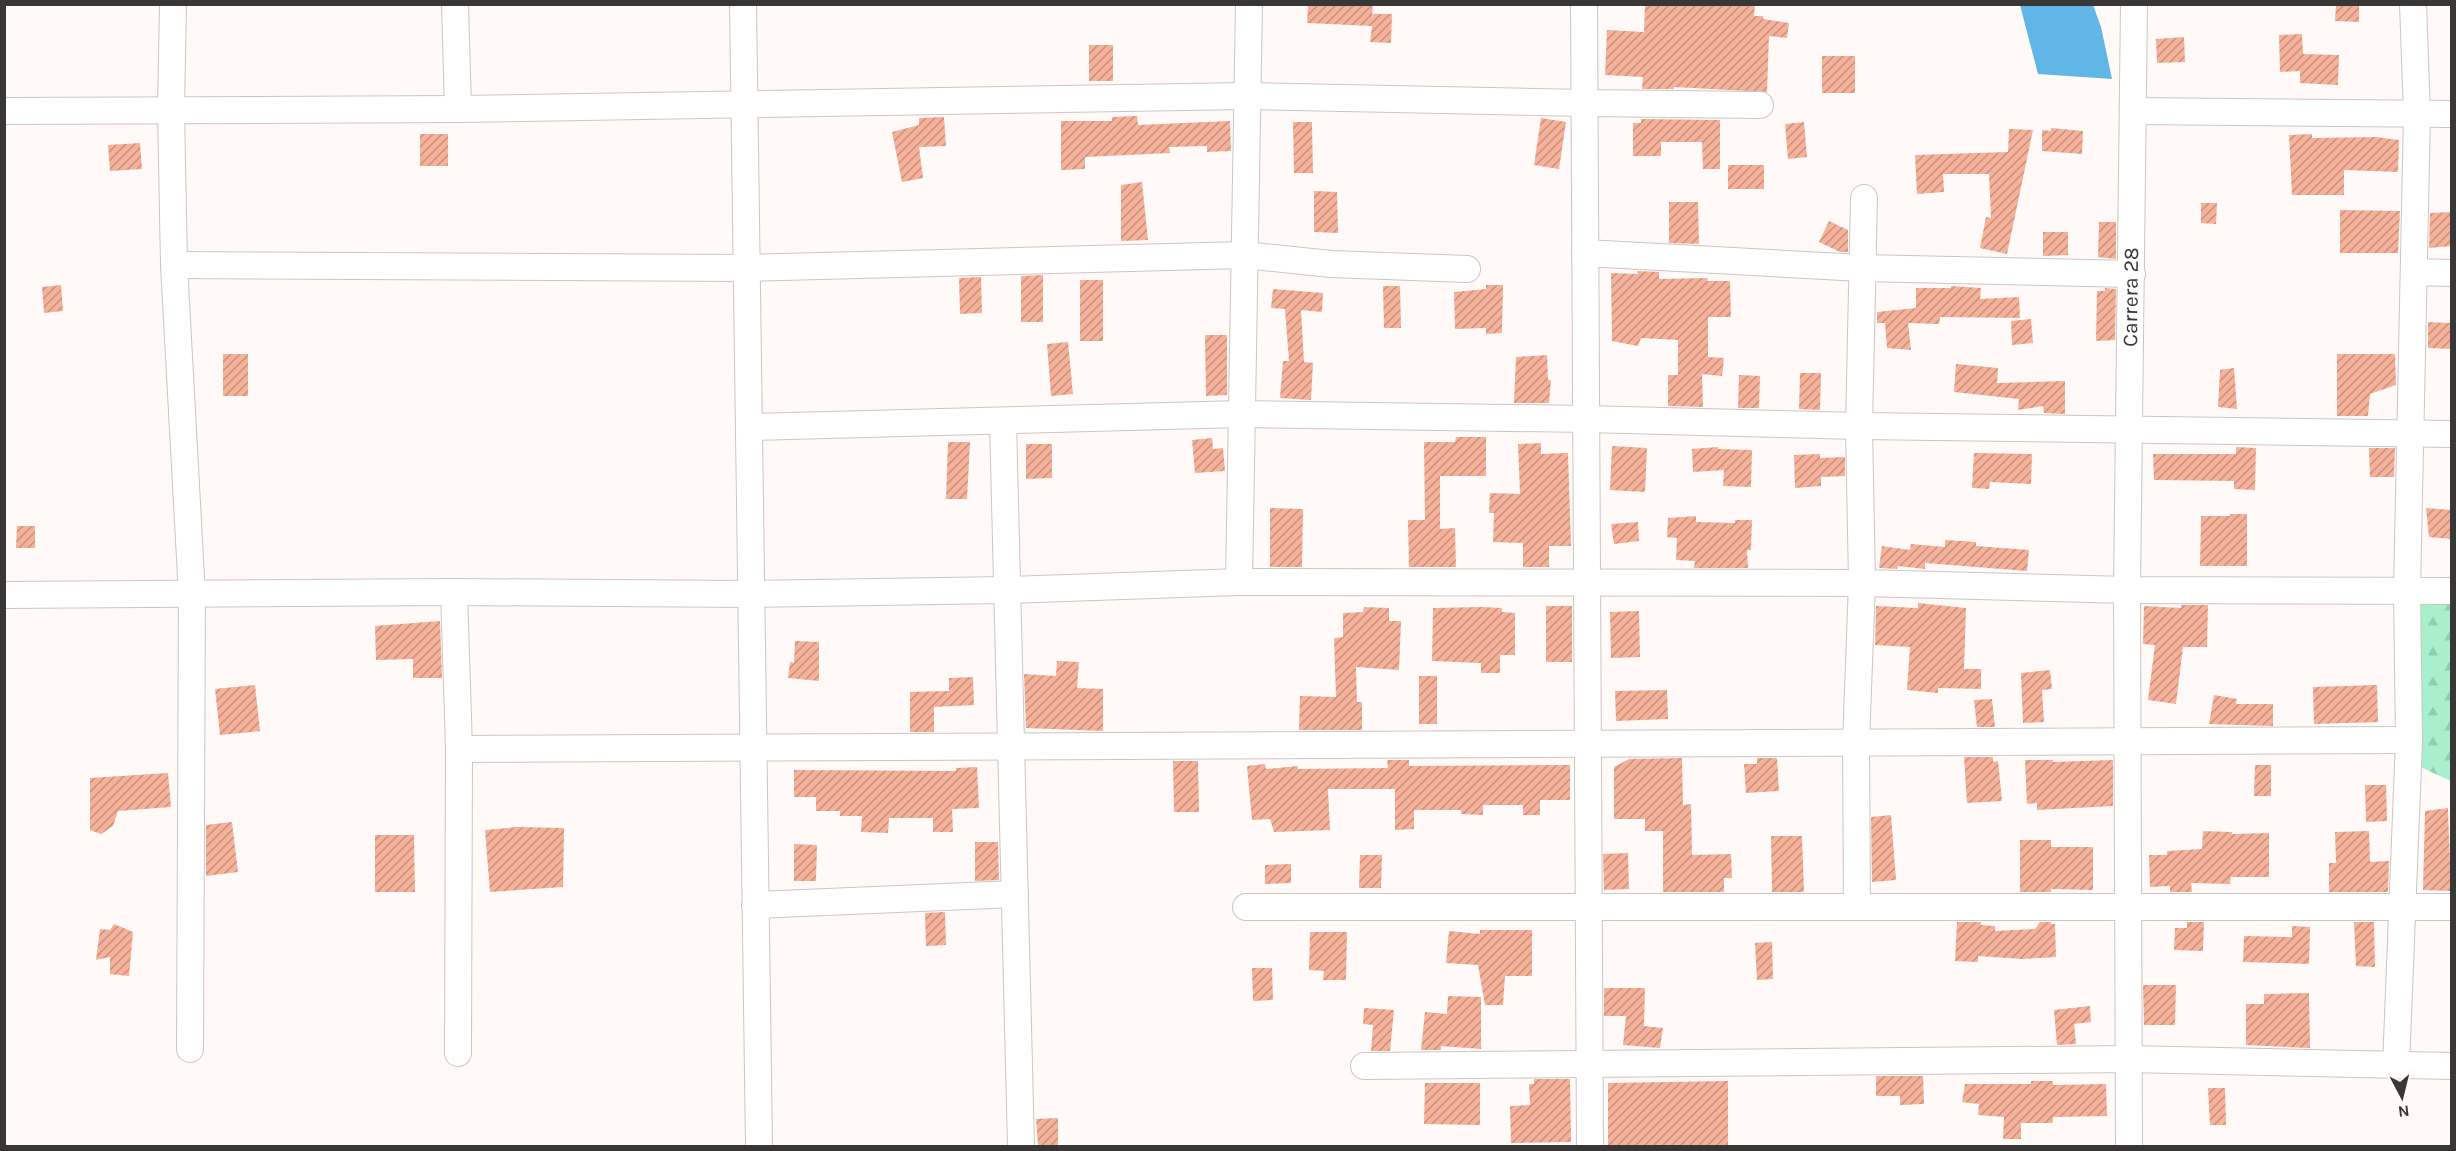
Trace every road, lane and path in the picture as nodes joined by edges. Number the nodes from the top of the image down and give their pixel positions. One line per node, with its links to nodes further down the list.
1 (173, 4): 14 (street)
2 (455, 4): 12 (street)
3 (743, 4): 10 (street)
4 (1249, 4): 8 (street)
5 (1584, 4): 9 (street)
6 (2134, 4): 15 (street, Carrera 28)
7 (2413, 4): 16 (street)
8 (1247, 96): 9 (street); 10 (street); 20 (street)
9 (1584, 103): 11 (street); 19 (street)
10 (744, 105): 12 (street); 22 (street)
11 (1760, 105)
12 (458, 109): 14 (street)
13 (4, 111): 14 (street)
14 (171, 111): 21 (street)
15 (2133, 111): 16 (street); 27 (street, Carrera 28)
16 (2417, 114): 17 (street); 25 (street)
17 (2451, 114)
18 (1864, 198): 24 (street)
19 (1585, 253): 24 (street); 29 (street)
20 (1244, 255): 22 (street); 23 (street); 28 (street)
21 (174, 265): 22 (street); 45 (street)
22 (746, 268): 32 (street)
23 (1467, 268)
24 (1861, 268): 27 (street); 31 (street)
25 (2414, 272): 26 (street); 34 (street)
26 (2451, 273)
27 (2132, 274): 33 (street, Carrera 28)
28 (1242, 414): 29 (street); 30 (street); 36 (street)
29 (1586, 419): 31 (street); 38 (street)
30 (1003, 422): 32 (street); 39 (street)
31 (1859, 426): 33 (street); 37 (street)
32 (749, 427): 44 (street)
33 (2130, 430): 34 (street); 40 (street, Carrera 28)
34 (2410, 433): 35 (street); 41 (street)
35 (2451, 434)
36 (1239, 582): 38 (street); 39 (street)
37 (1862, 582): 38 (street); 40 (street); 48 (street)
38 (1587, 584): 50 (street)
39 (1007, 590): 44 (street); 51 (street)
40 (2127, 590): 41 (street); 49 (street, Carrera 28)
41 (2407, 591): 42 (street); 47 (street)
42 (2451, 591)
43 (454, 592): 44 (street); 45 (street); 53 (street)
44 (751, 594): 52 (street)
45 (192, 595): 46 (street); 62 (street)
46 (4, 596)
47 (2409, 740): 49 (street); 61 (street)
48 (1856, 742): 49 (street); 50 (street); 58 (street)
49 (2128, 742): 59 (street, Carrera 28)
50 (1587, 744): 51 (street); 57 (street)
51 (1011, 746): 52 (street); 54 (street)
52 (753, 747): 53 (street); 55 (street)
53 (459, 749): 63 (street)
54 (1015, 894): 55 (street); 70 (street)
55 (755, 905): 69 (street)
56 (1246, 907): 57 (street)
57 (1588, 907): 58 (street); 65 (street)
58 (1857, 907): 59 (street)
59 (2128, 907): 61 (street); 64 (street, Carrera 28)
60 (2451, 907): 61 (street)
61 (2403, 908): 67 (street)
62 (190, 1049)
63 (458, 1053)
64 (2129, 1059): 65 (street); 67 (street); 72 (street, Carrera 28)
65 (1589, 1064): 66 (street); 71 (street)
66 (1364, 1066)
67 (2396, 1066): 68 (street)
68 (2451, 1066)
69 (759, 1146)
70 (1021, 1146)
71 (1590, 1146)
72 (2129, 1146)

